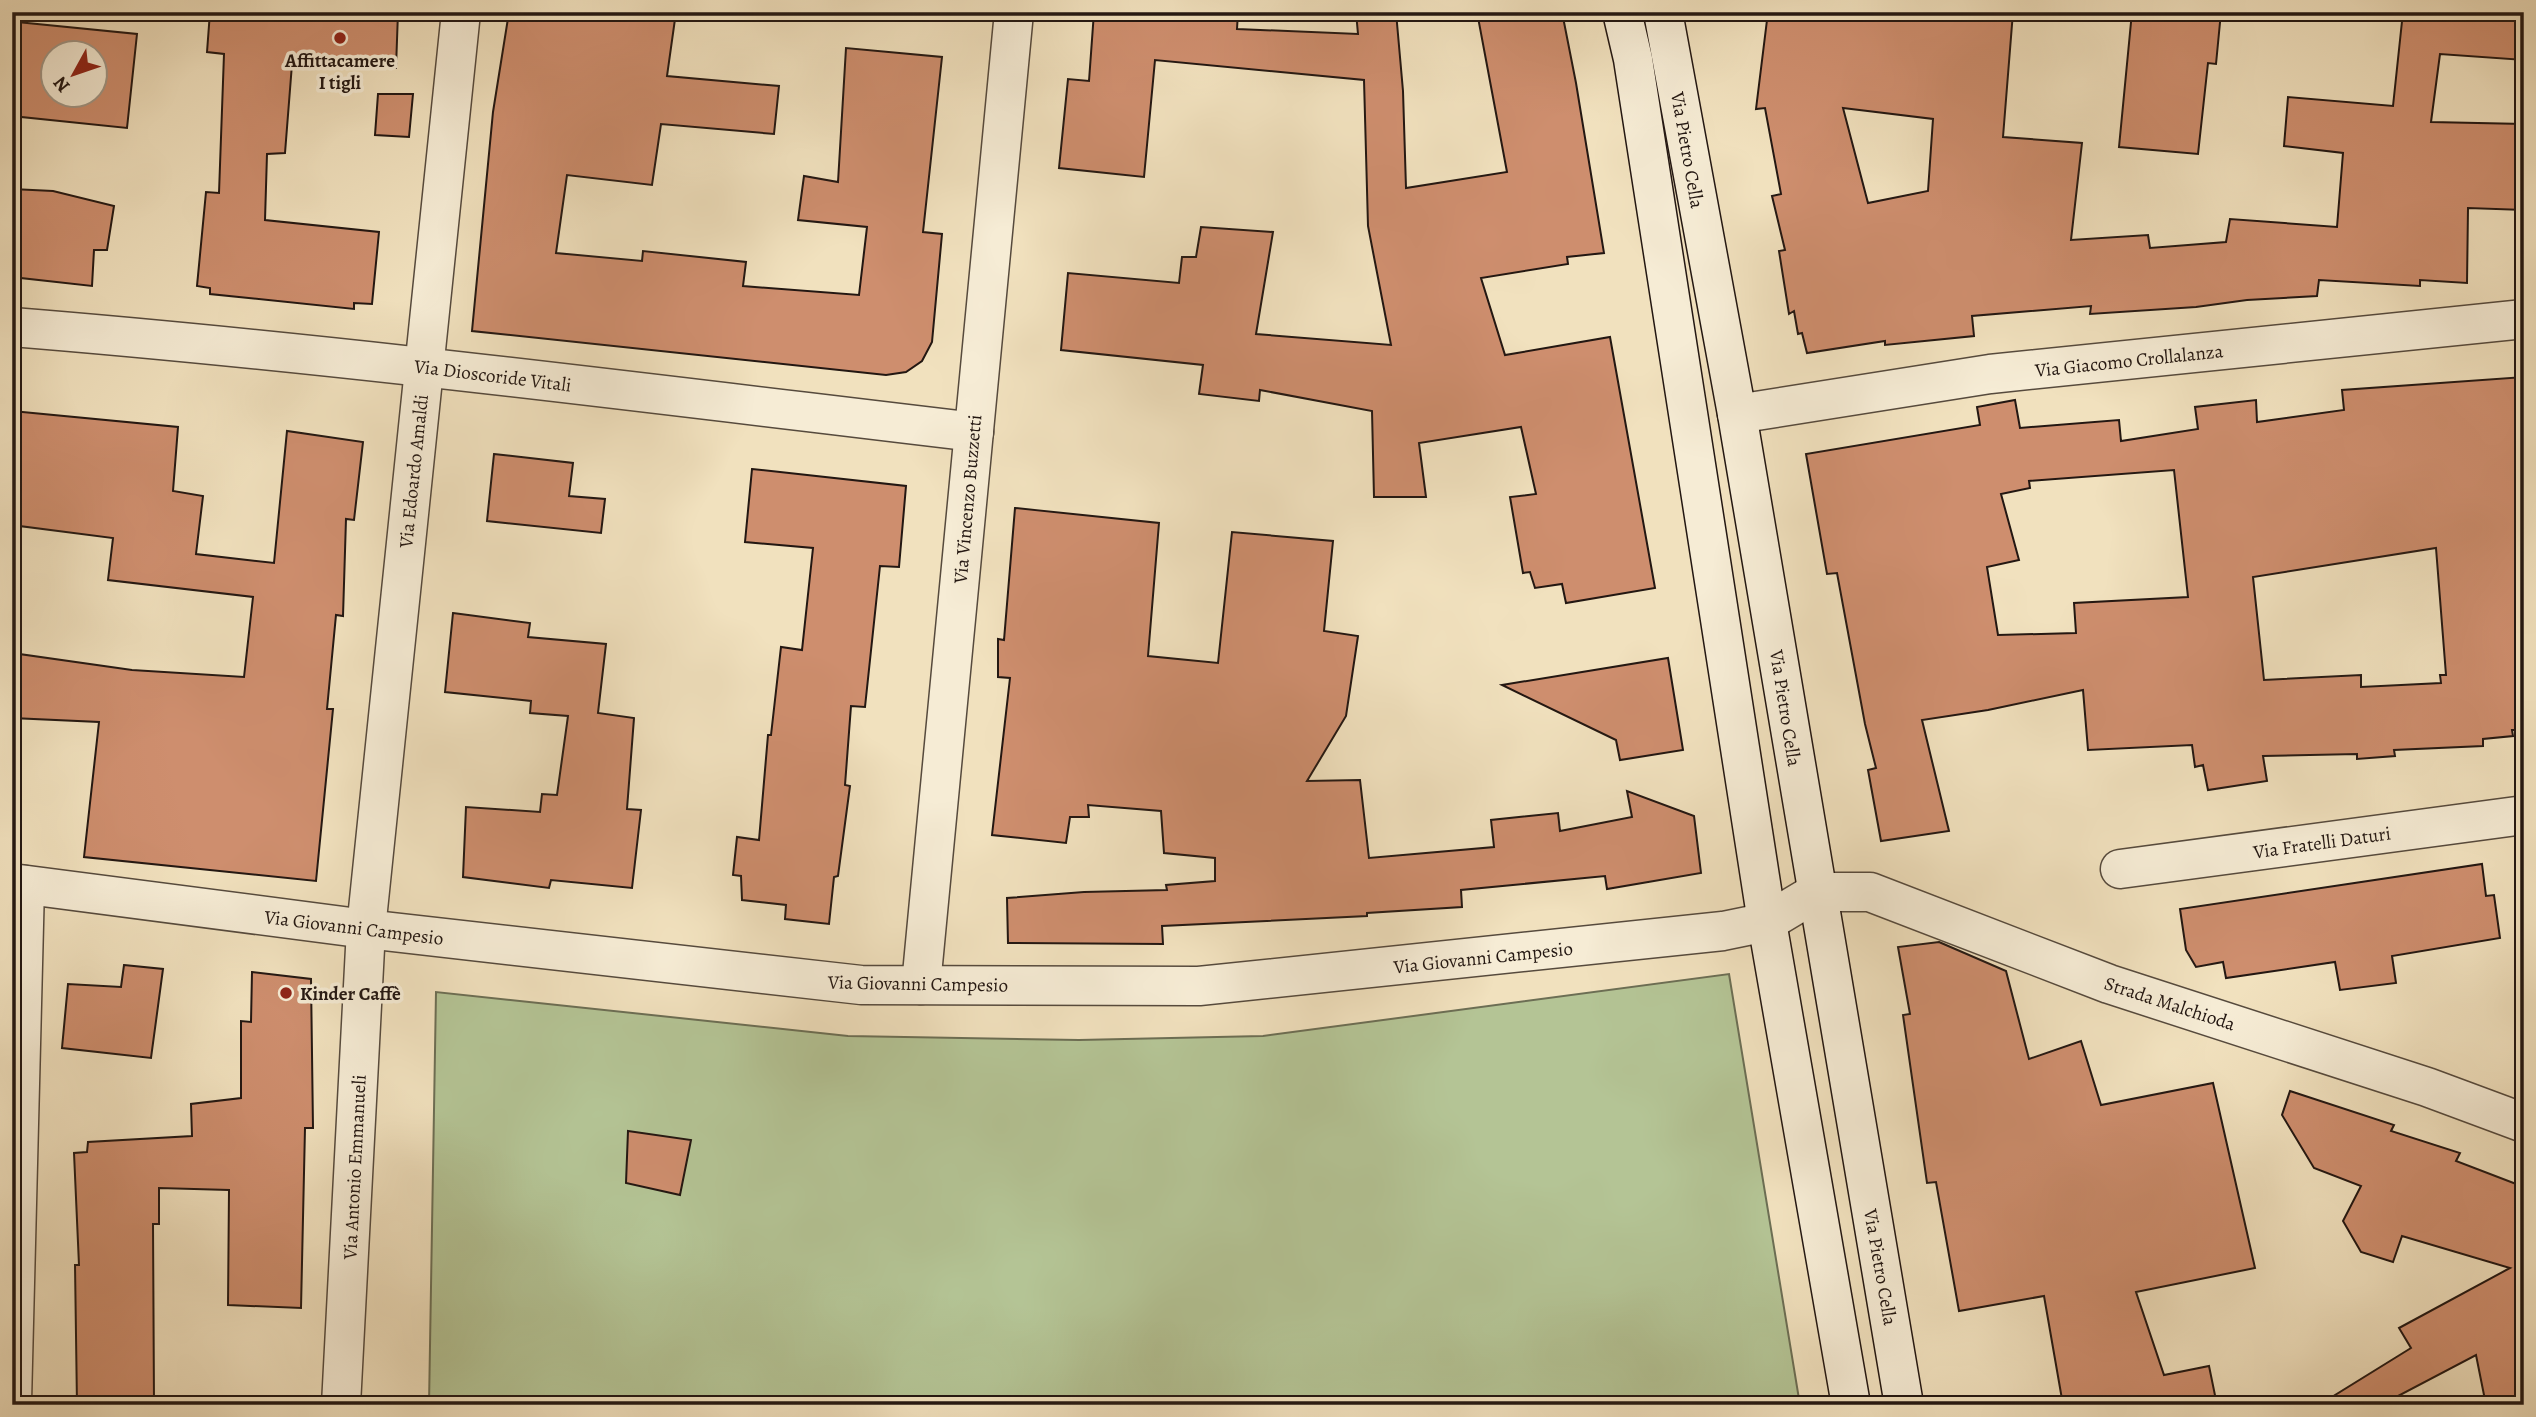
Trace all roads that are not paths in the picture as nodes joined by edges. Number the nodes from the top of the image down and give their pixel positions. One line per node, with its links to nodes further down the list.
1 (461, 12): 7 (street, Via Edoardo Amaldi)
2 (1014, 12): 9 (street, Via Vincenzo Buzzetti)
3 (1622, 12): 14 (street, Via Pietro Cella)
4 (1662, 12): 8 (street, Via Pietro Cella)
5 (2524, 319): 8 (street, Via Giacomo Crollalanza)
6 (12, 327): 7 (street, Via Dioscoride Vitali)
7 (423, 367): 9 (street, Via Dioscoride Vitali); 15 (street, Via Edoardo Amaldi)
8 (1737, 414): 13 (street, Via Pietro Cella)
9 (974, 432): 16 (street, Via Vincenzo Buzzetti)
10 (2524, 815): 11 (street, Via Fratelli Daturi)
11 (2120, 869)
12 (19, 884): 15 (street, Via Giovanni Campesio); 18 (street)
13 (1817, 892): 14 (street, Via Giovanni Campesio); 17 (street, Strada Malchioda); 21 (street, Via Pietro Cella)
14 (1767, 922): 16 (street, Via Giovanni Campesio); 20 (street, Via Pietro Cella)
15 (366, 929): 16 (street, Via Giovanni Campesio); 19 (street, Via Antonio Emmanueli)
16 (921, 985)
17 (2524, 1123)
18 (12, 1402)
19 (341, 1405)
20 (1851, 1405)
21 (1904, 1405)

